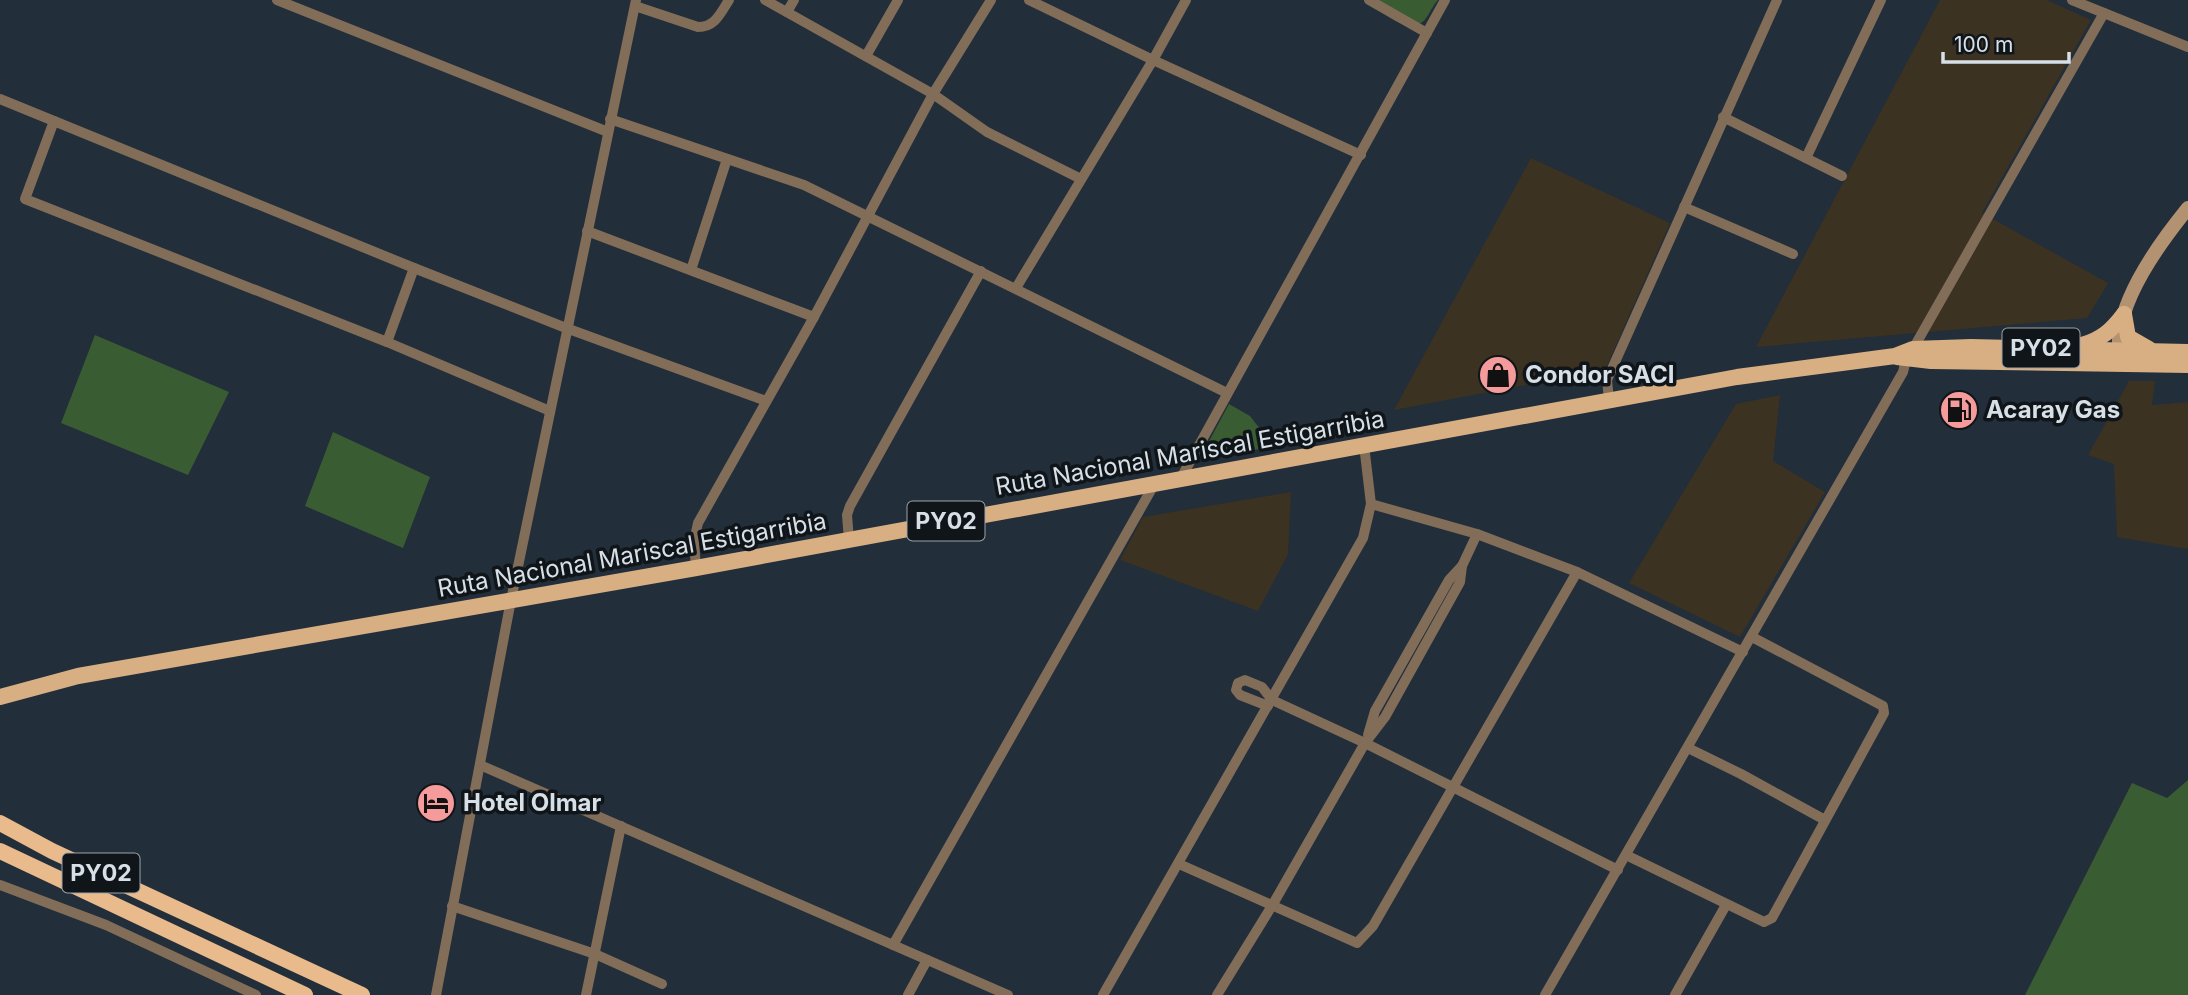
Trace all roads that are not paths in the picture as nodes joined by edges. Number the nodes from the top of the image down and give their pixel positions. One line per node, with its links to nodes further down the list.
1 (277, 0): 27 (street)
2 (729, 0): 14 (street)
3 (765, 0): 16 (street)
4 (794, 0): 16 (street)
5 (898, 0): 20 (street)
6 (991, 0): 22 (street)
7 (1029, 0): 21 (street)
8 (1186, 0): 21 (street)
9 (1369, 0): 18 (street)
10 (1445, 0): 18 (street)
11 (1777, 0): 24 (street)
12 (1881, 0): 29 (street)
13 (2072, 0): 15 (street)
14 (635, 3): 25 (street)
15 (2088, 3): 17 (street)
16 (787, 12): 20 (street)
17 (2104, 13): 19 (street); 49 (street)
18 (1427, 33): 28 (street)
19 (2188, 47)
20 (866, 56): 22 (street)
21 (1153, 61): 28 (street); 32 (street)
22 (933, 94): 32 (street); 35 (street)
23 (0, 99): 26 (street)
24 (1723, 117): 29 (street); 33 (street)
25 (610, 119): 27 (street); 30 (street)
26 (54, 121): 38 (street); 45 (street)
27 (608, 132): 36 (street)
28 (1361, 155): 52 (street)
29 (1806, 158): 31 (street)
30 (727, 159): 35 (street); 39 (street)
31 (1842, 176)
32 (1081, 179): 41 (street)
33 (1684, 207): 37 (street); 53 (street)
34 (2188, 208): 42 (main road)
35 (869, 215): 40 (street); 43 (street)
36 (587, 231): 39 (street); 44 (street)
37 (1793, 254)
38 (414, 268): 44 (street); 45 (street)
39 (691, 270): 43 (street)
40 (981, 271): 41 (street); 61 (street)
41 (1016, 288): 52 (street)
42 (2124, 314): 46 (main road); 47 (main road); 50 (main road)
43 (814, 317): 54 (street)
44 (566, 328): 54 (street); 55 (street)
45 (387, 342): 55 (street)
46 (2061, 348): 49 (main road, Ruta Nacional Mariscal Estigarribia / PY02); 50 (main road, Ruta Nacional Mariscal Estigarribia / PY02)
47 (2158, 352): 48 (main road, Ruta Nacional Mariscal Estigarribia / PY02); 50 (main road, Ruta Nacional Mariscal Estigarribia / PY02)
48 (2188, 352)
49 (1905, 355): 50 (main road, Ruta Nacional Mariscal Estigarribia / PY02); 53 (main road, Ruta Nacional Mariscal Estigarribia / PY02); 65 (street)
50 (2119, 357): 51 (main road, Ruta Nacional Mariscal Estigarribia / PY02)
51 (2188, 365)
52 (1227, 393): 57 (street)
53 (1609, 400): 56 (main road, Ruta Nacional Mariscal Estigarribia / PY02)
54 (766, 401): 62 (street)
55 (550, 411): 64 (street)
56 (1364, 445): 57 (main road, Ruta Nacional Mariscal Estigarribia / PY02); 59 (street)
57 (1181, 478): 58 (main road, Ruta Nacional Mariscal Estigarribia / PY02)
58 (1155, 483): 61 (main road, Ruta Nacional Mariscal Estigarribia / PY02); 84 (street)
59 (1371, 504): 60 (street); 68 (street)
60 (1477, 534): 63 (street); 69 (street)
61 (849, 540): 62 (main road, Ruta Nacional Mariscal Estigarribia / PY02)
62 (696, 568): 64 (main road, Ruta Nacional Mariscal Estigarribia / PY02)
63 (1577, 572): 66 (street); 72 (street)
64 (511, 600): 67 (main road, Ruta Nacional Mariscal Estigarribia / PY02); 71 (street)
65 (1752, 637): 66 (street); 73 (street)
66 (1743, 652): 70 (street)
67 (0, 696)
68 (1270, 703): 69 (street); 78 (street)
69 (1365, 743): 72 (street); 81 (street)
70 (1688, 748): 73 (street); 77 (street)
71 (480, 765): 75 (street); 83 (street)
72 (1452, 788): 79 (street); 81 (street)
73 (1825, 820): 82 (street)
74 (0, 822): 90 (highway, PY02)
75 (621, 826): 84 (street); 85 (street)
76 (0, 851): 89 (highway, PY02)
77 (1626, 855): 79 (street); 82 (street)
78 (1179, 863): 81 (street); 95 (street)
79 (1618, 870): 97 (street)
80 (0, 885): 88 (street)
81 (1273, 904): 96 (street)
82 (1726, 905): 98 (street)
83 (452, 906): 85 (street); 91 (street)
84 (892, 945): 86 (street)
85 (595, 954): 87 (street); 92 (street)
86 (926, 960): 93 (street); 94 (street)
87 (662, 984)
88 (256, 995)
89 (305, 995)
90 (362, 995)
91 (436, 995)
92 (586, 995)
93 (908, 995)
94 (1008, 995)
95 (1103, 995)
96 (1217, 995)
97 (1545, 995)
98 (1675, 995)

